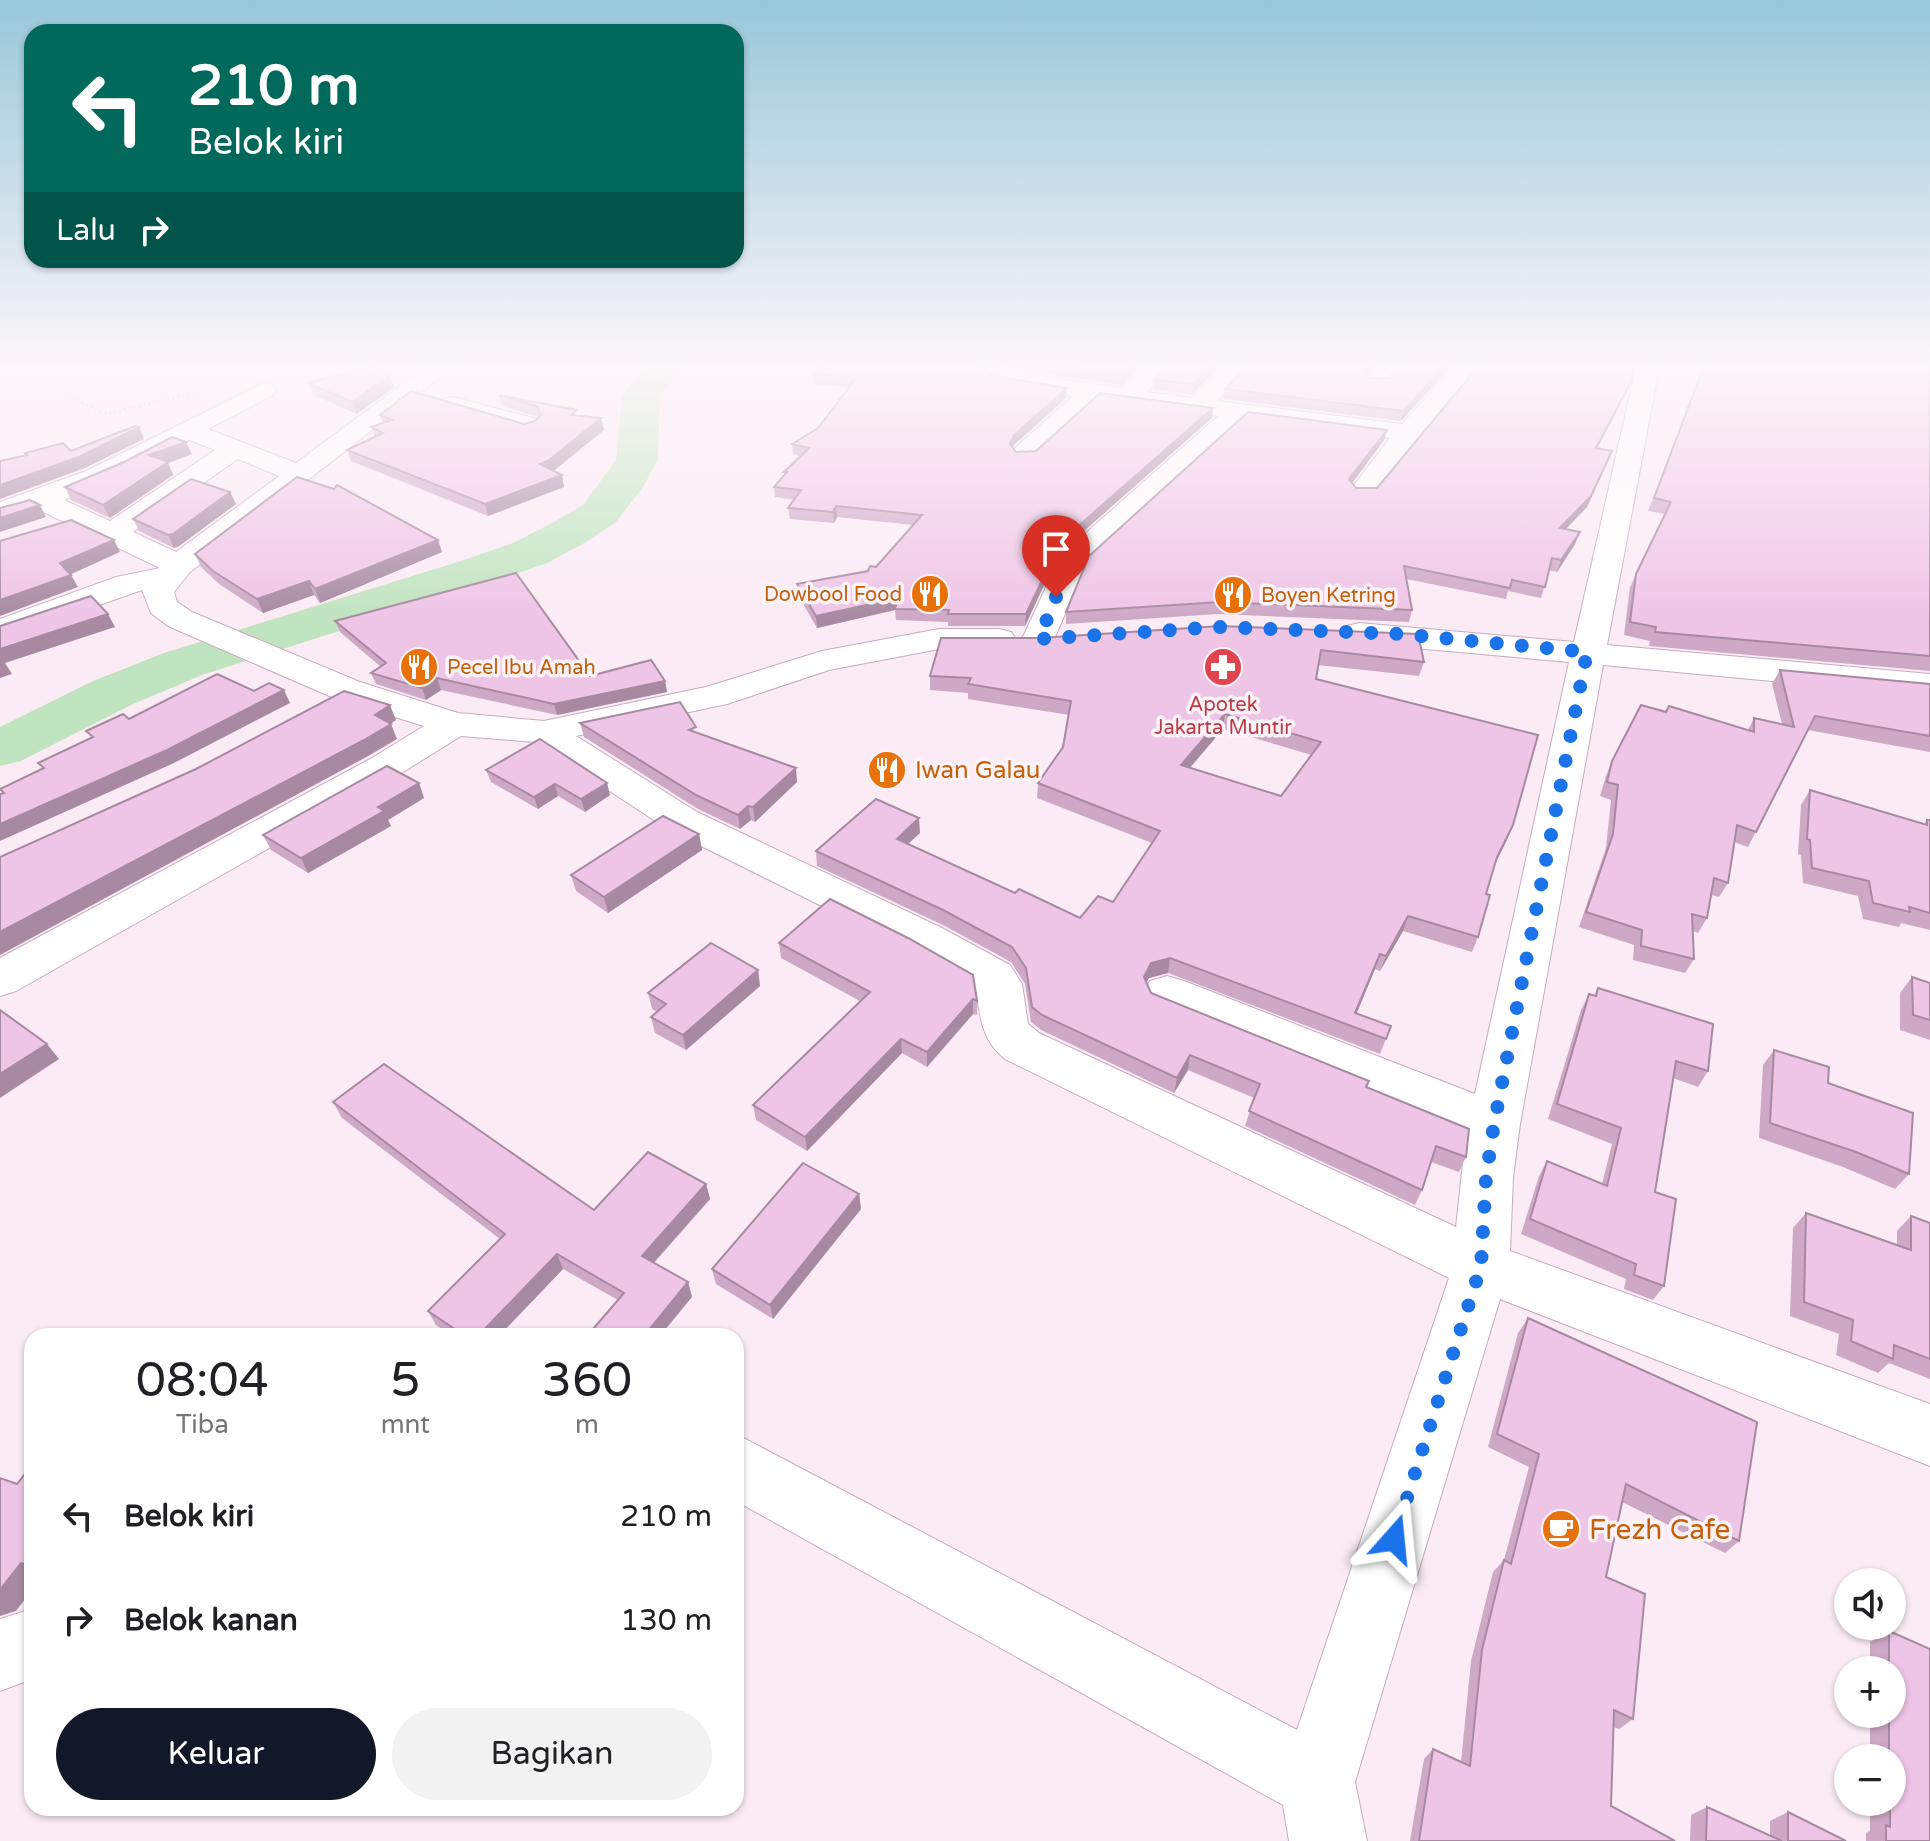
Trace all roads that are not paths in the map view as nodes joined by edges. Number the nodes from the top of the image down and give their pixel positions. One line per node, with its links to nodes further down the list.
1 (155, 449): 11 (street)
2 (235, 449): 9 (street); 16 (street)
3 (330, 449): 9 (street)
4 (1029, 449): 8 (street)
5 (1197, 449): 25 (street)
6 (1396, 449): 10 (street)
7 (1631, 449): 20 (street)
8 (1025, 453)
9 (297, 473): 17 (street)
10 (1364, 490)
11 (42, 501): 13 (street); 14 (street)
12 (0, 503): 13 (street)
13 (0, 511)
14 (80, 519): 15 (street); 16 (street)
15 (45, 531)
16 (111, 534): 17 (street)
17 (173, 571): 18 (street); 22 (street)
18 (0, 630)
19 (1324, 631): 20 (street)
20 (1587, 652): 21 (street); 28 (street)
21 (1930, 685)
22 (347, 690): 23 (street); 24 (street)
23 (308, 712)
24 (454, 724): 25 (street); 26 (street)
25 (544, 732): 29 (street)
26 (0, 979)
27 (1167, 993): 28 (street)
28 (1494, 1124): 29 (street)
29 (1481, 1266): 30 (street); 34 (street)
30 (1930, 1435)
31 (744, 1471): 34 (street)
32 (24, 1647): 33 (street)
33 (0, 1655)
34 (1322, 1811)

